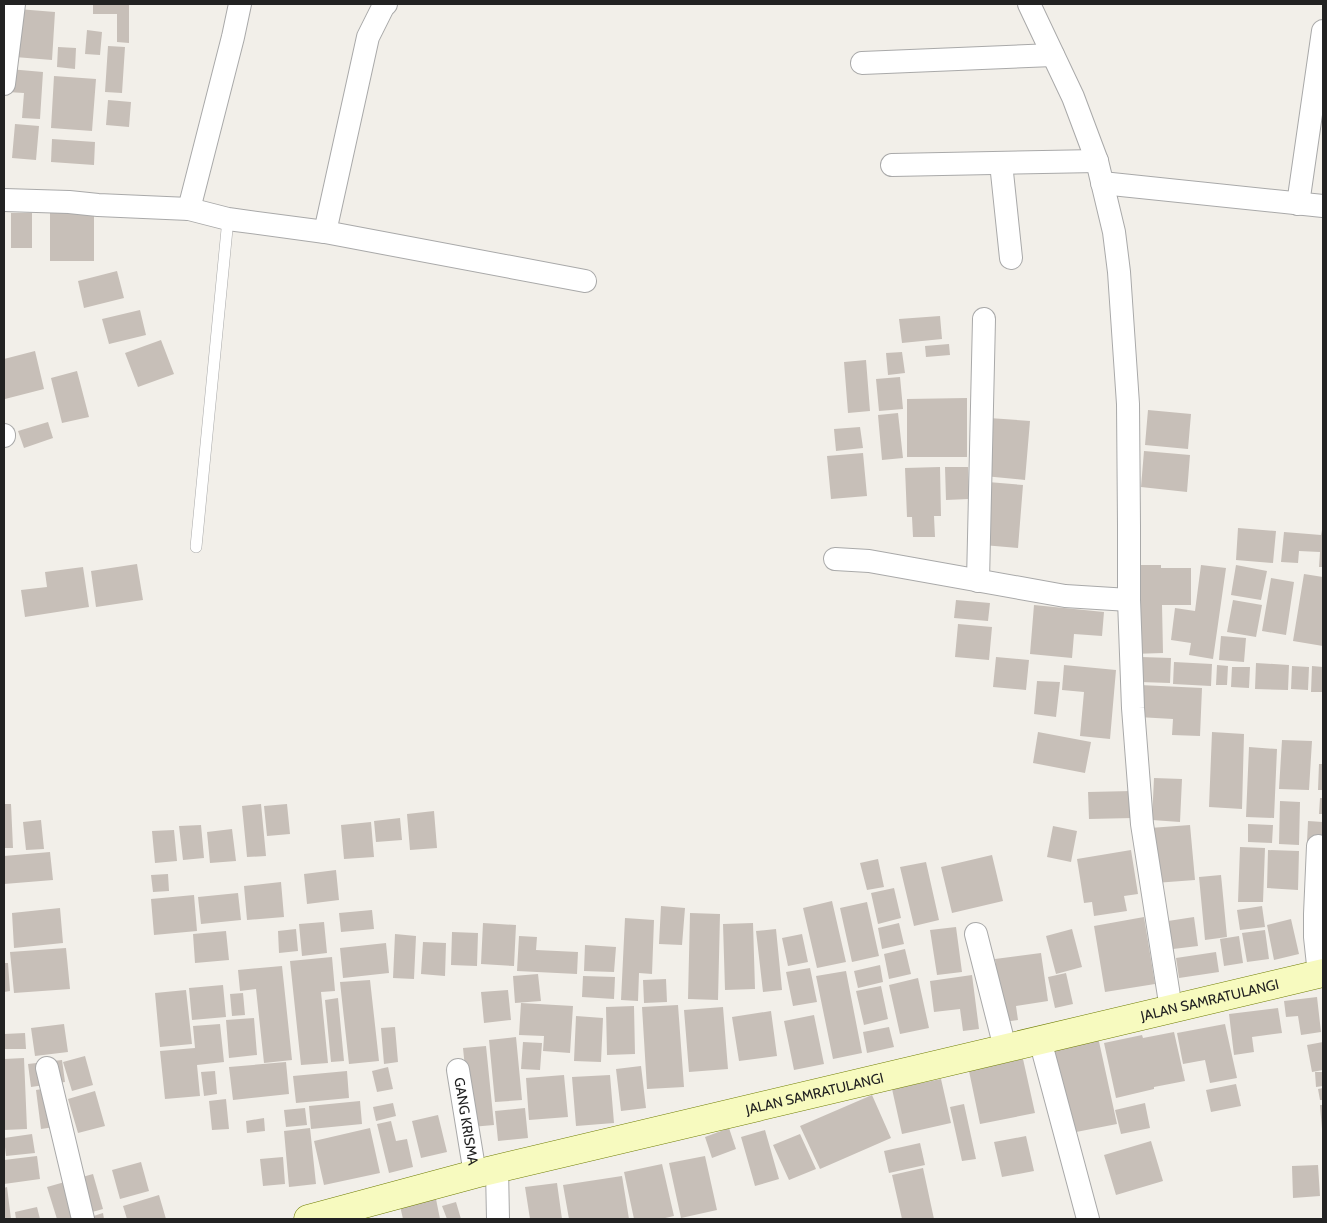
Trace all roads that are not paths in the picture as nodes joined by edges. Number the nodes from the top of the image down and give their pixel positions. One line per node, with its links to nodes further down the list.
1 (14, 4): 8 (street)
2 (240, 4): 16 (street)
3 (386, 4): 18 (street)
4 (1029, 4): 6 (street)
5 (1323, 31): 14 (street)
6 (1053, 55): 7 (street); 9 (street)
7 (862, 63)
8 (4, 84)
9 (1097, 161): 10 (street); 12 (street)
10 (1001, 163): 11 (street); 19 (street)
11 (892, 164)
12 (1102, 183): 14 (street); 25 (street)
13 (4, 200): 16 (street)
14 (1298, 204): 15 (street)
15 (1323, 206)
16 (189, 209): 17 (street)
17 (228, 219): 18 (street); 22 (lane)
18 (325, 232): 20 (street)
19 (1011, 258)
20 (585, 281)
21 (984, 319): 24 (street)
22 (196, 547)
23 (835, 559): 24 (street)
24 (978, 581): 25 (street)
25 (1129, 600): 29 (street)
26 (1318, 846): 28 (street)
27 (976, 934): 31 (street)
28 (1321, 974): 29 (main road, JALAN SAMRATULANGI)
29 (1171, 1009): 30 (main road, JALAN SAMRATULANGI)
30 (1040, 1040): 31 (main road, JALAN SAMRATULANGI); 38 (street)
31 (1005, 1048): 34 (main road, JALAN SAMRATULANGI)
32 (47, 1068): 35 (street)
33 (458, 1070): 34 (street, GANG KRISMA)
34 (486, 1172): 36 (main road, JALAN SAMRATULANGI); 37 (street, GANG KRISMA)
35 (83, 1219)
36 (308, 1219)
37 (498, 1219)
38 (1088, 1219)

